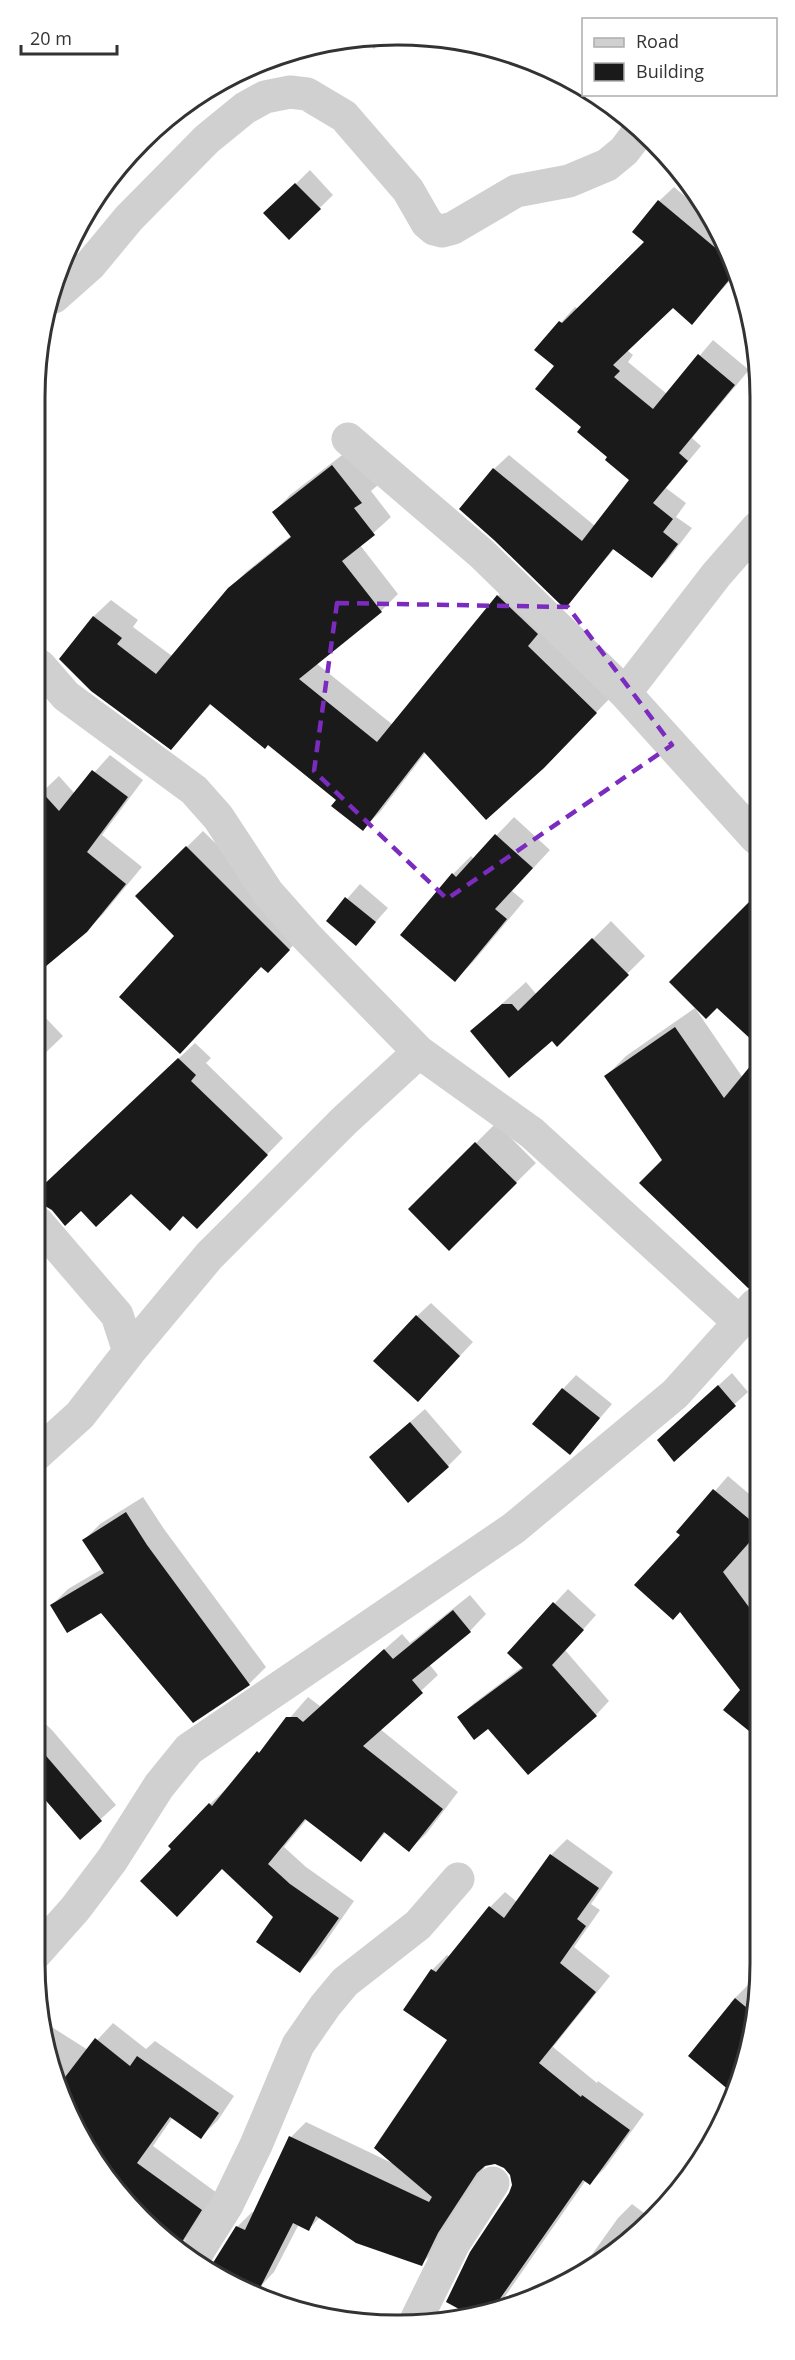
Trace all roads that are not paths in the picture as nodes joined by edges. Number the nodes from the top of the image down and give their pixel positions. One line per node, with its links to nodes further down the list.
1 (635, 137): 2 (street)
2 (62, 290)
3 (348, 439): 6 (street)
4 (750, 536): 6 (street)
5 (45, 672): 8 (street)
6 (625, 693): 7 (street)
7 (750, 831)
8 (419, 1052): 10 (street); 11 (street)
9 (45, 1231): 12 (street)
10 (165, 1309): 12 (street); 13 (street)
11 (747, 1313): 16 (street)
12 (117, 1315): 13 (street)
13 (129, 1352): 14 (street)
14 (45, 1447)
15 (458, 1879): 18 (street)
16 (45, 1942)
17 (493, 2183): 19 (street)
18 (197, 2252)
19 (419, 2314)

